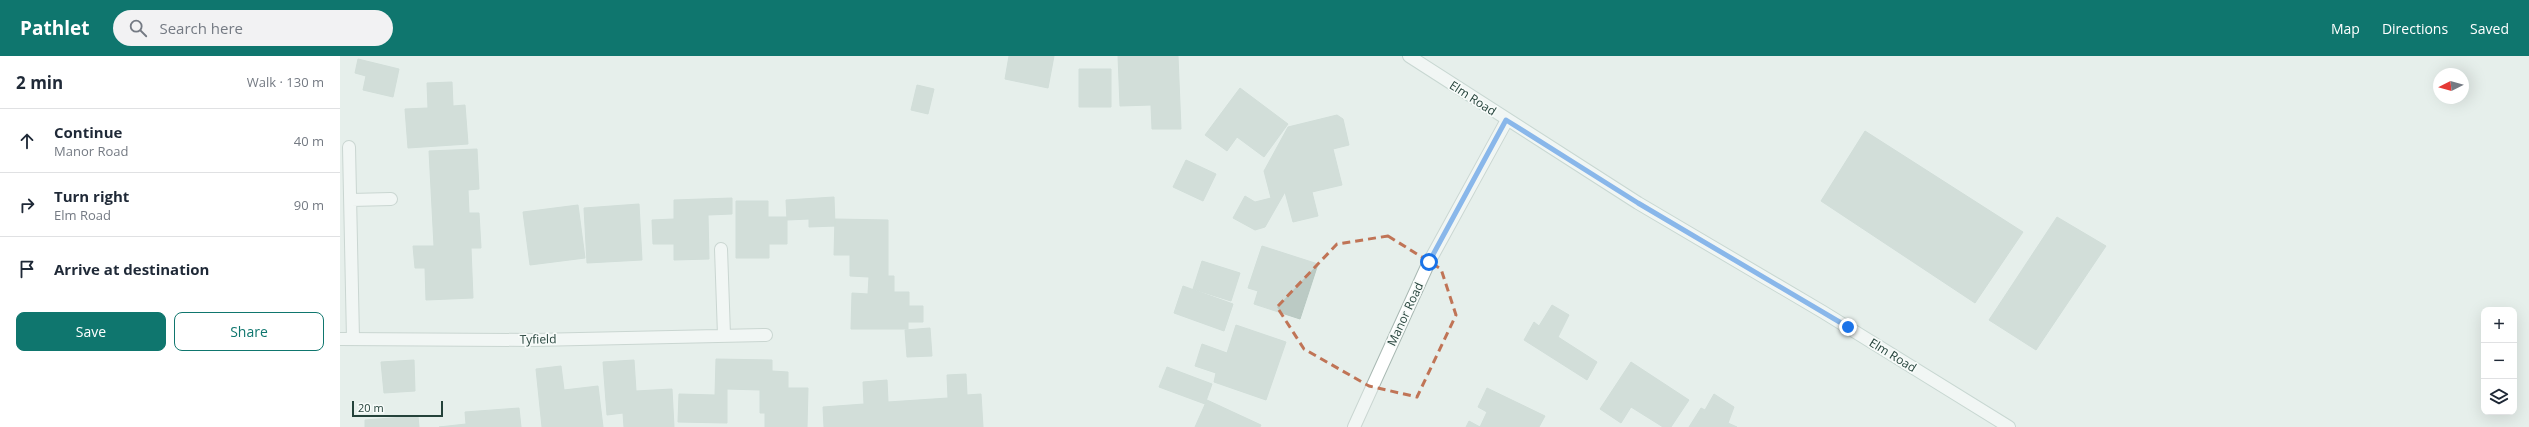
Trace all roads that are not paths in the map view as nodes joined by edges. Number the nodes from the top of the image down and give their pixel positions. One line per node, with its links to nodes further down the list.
1 (1409, 56): 2 (street, Elm Road)
2 (1506, 120): 11 (street, Manor Road); 12 (street, Elm Road)
3 (349, 147): 5 (street)
4 (391, 199): 5 (street)
5 (351, 200): 10 (street)
6 (721, 249): 7 (street)
7 (724, 335): 8 (street, Tyfield); 10 (street, Tyfield)
8 (766, 335)
9 (340, 339): 10 (street, Tyfield)
10 (353, 339)
11 (1354, 427)
12 (2009, 427)

